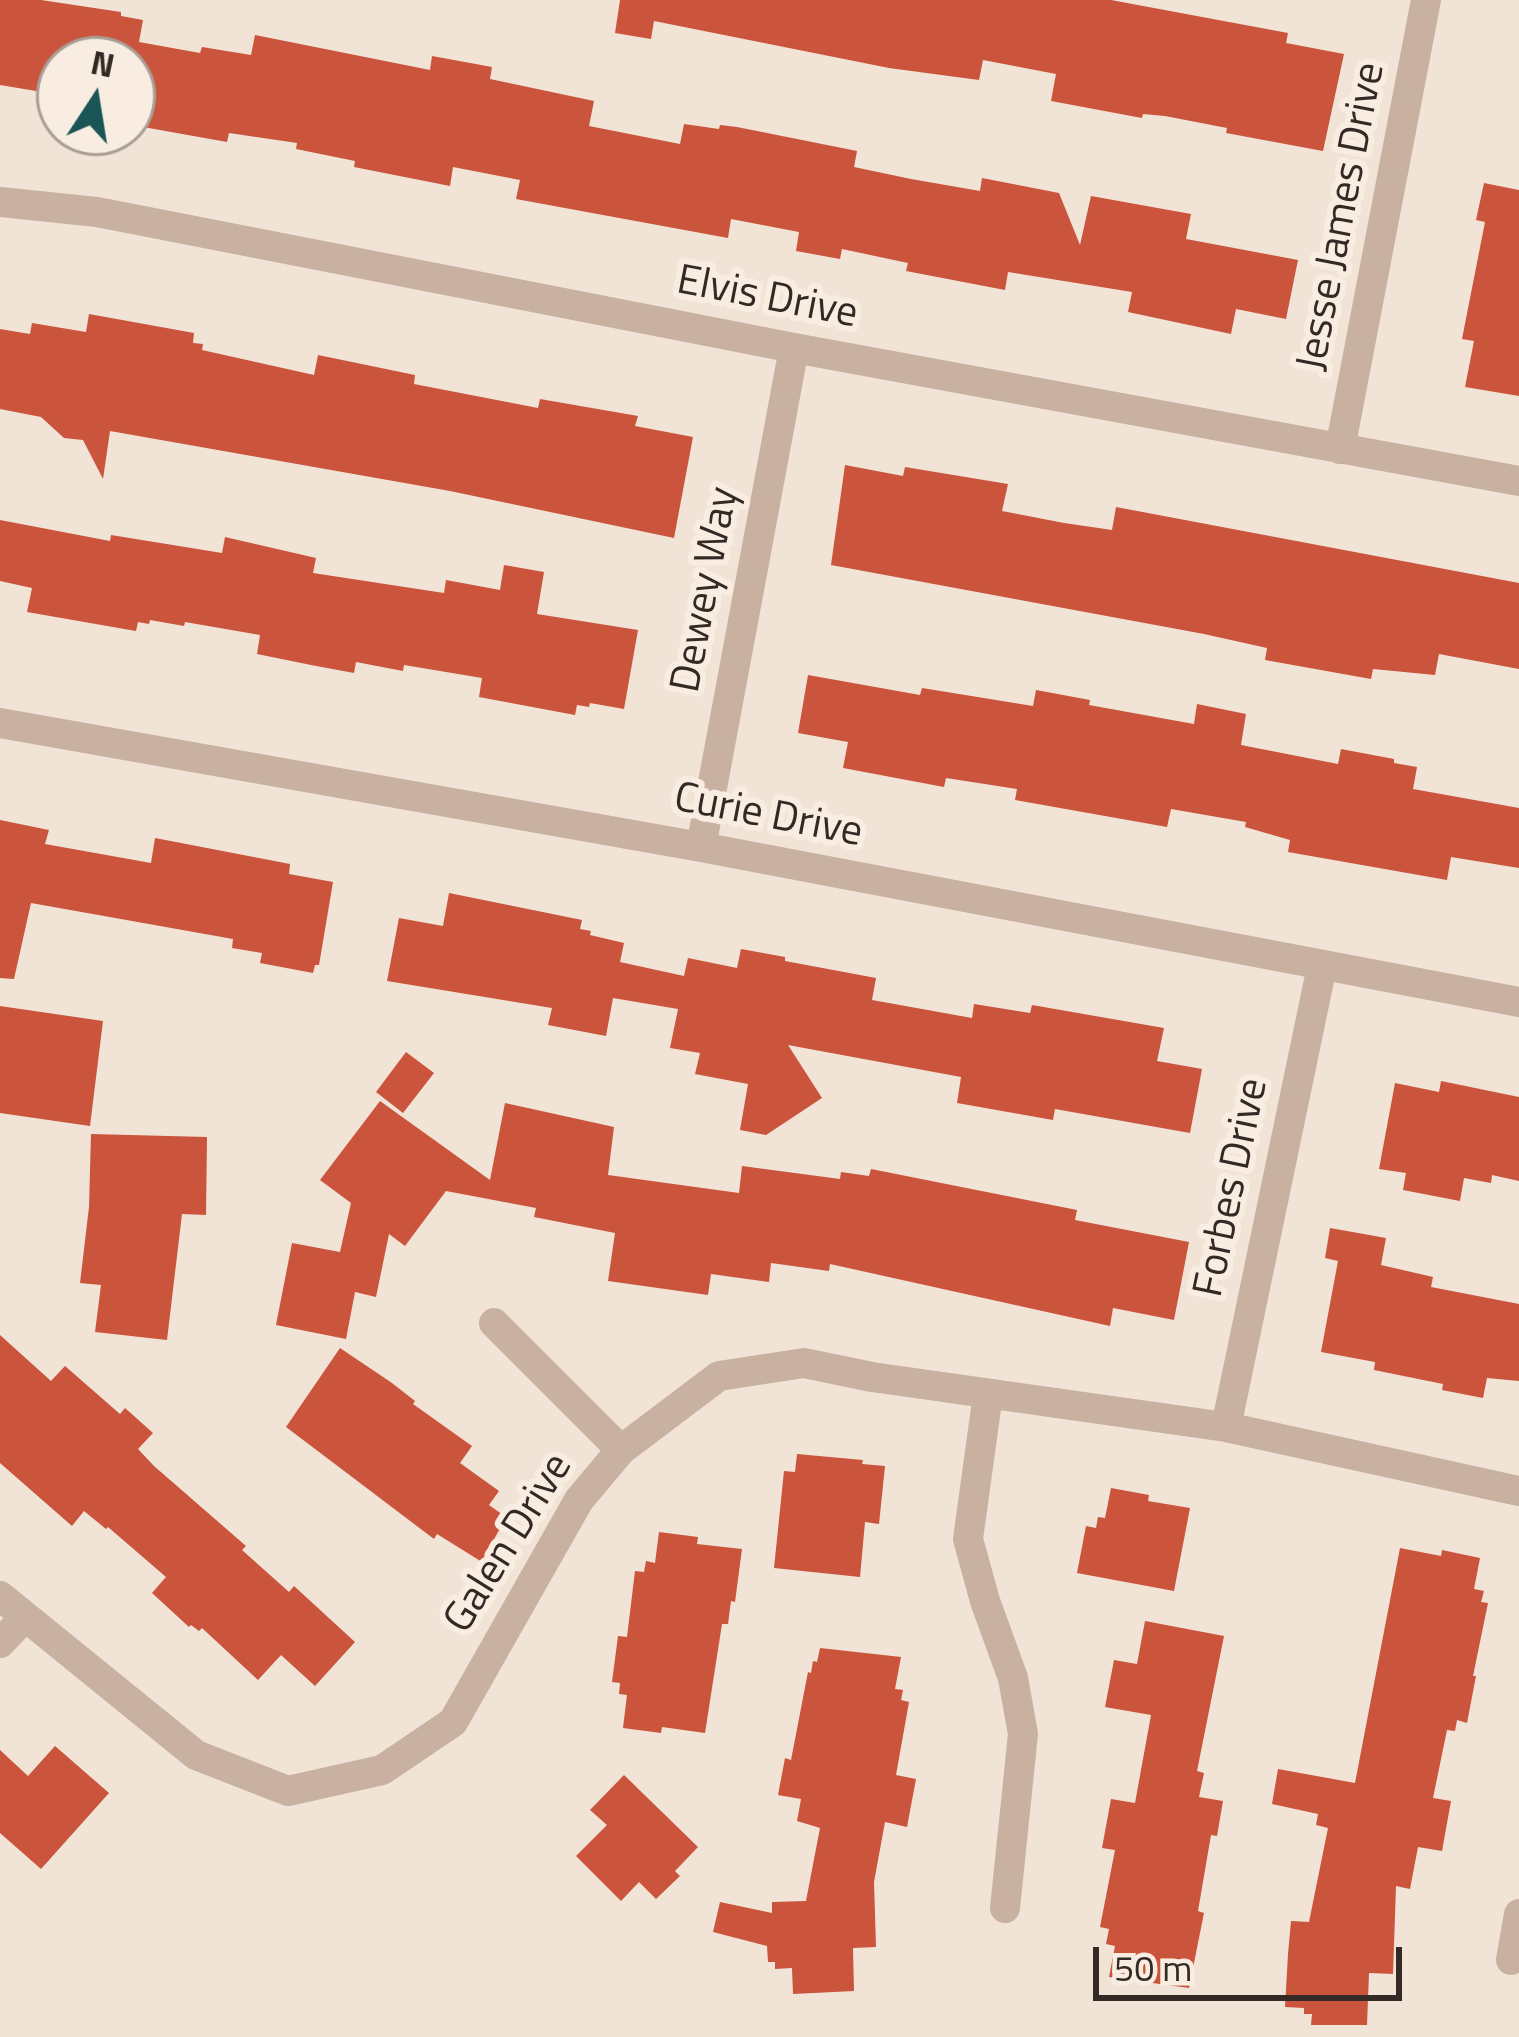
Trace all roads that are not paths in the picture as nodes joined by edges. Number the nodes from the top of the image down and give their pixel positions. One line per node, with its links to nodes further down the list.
1 (1426, 0): 4 (street, Jesse James Drive)
2 (0, 202): 3 (street, Elvis Drive)
3 (794, 348): 4 (street, Elvis Drive); 7 (street, Dewey Way)
4 (1340, 448): 5 (street, Elvis Drive)
5 (1519, 481)
6 (0, 723): 7 (street, Curie Drive)
7 (701, 847): 8 (street, Curie Drive)
8 (1322, 966): 9 (street, Curie Drive); 12 (street, Forbes Drive)
9 (1519, 1002)
10 (494, 1323): 13 (street)
11 (988, 1394): 12 (street, Galen Drive); 13 (street, Galen Drive); 18 (street)
12 (1226, 1427): 14 (street, Galen Drive)
13 (621, 1450): 16 (street, Galen Drive)
14 (1519, 1491)
15 (0, 1596): 16 (street, Galen Drive)
16 (23, 1618): 17 (street)
17 (0, 1642)
18 (1005, 1908)
19 (1519, 1914): 20 (street)
20 (1510, 1960)

